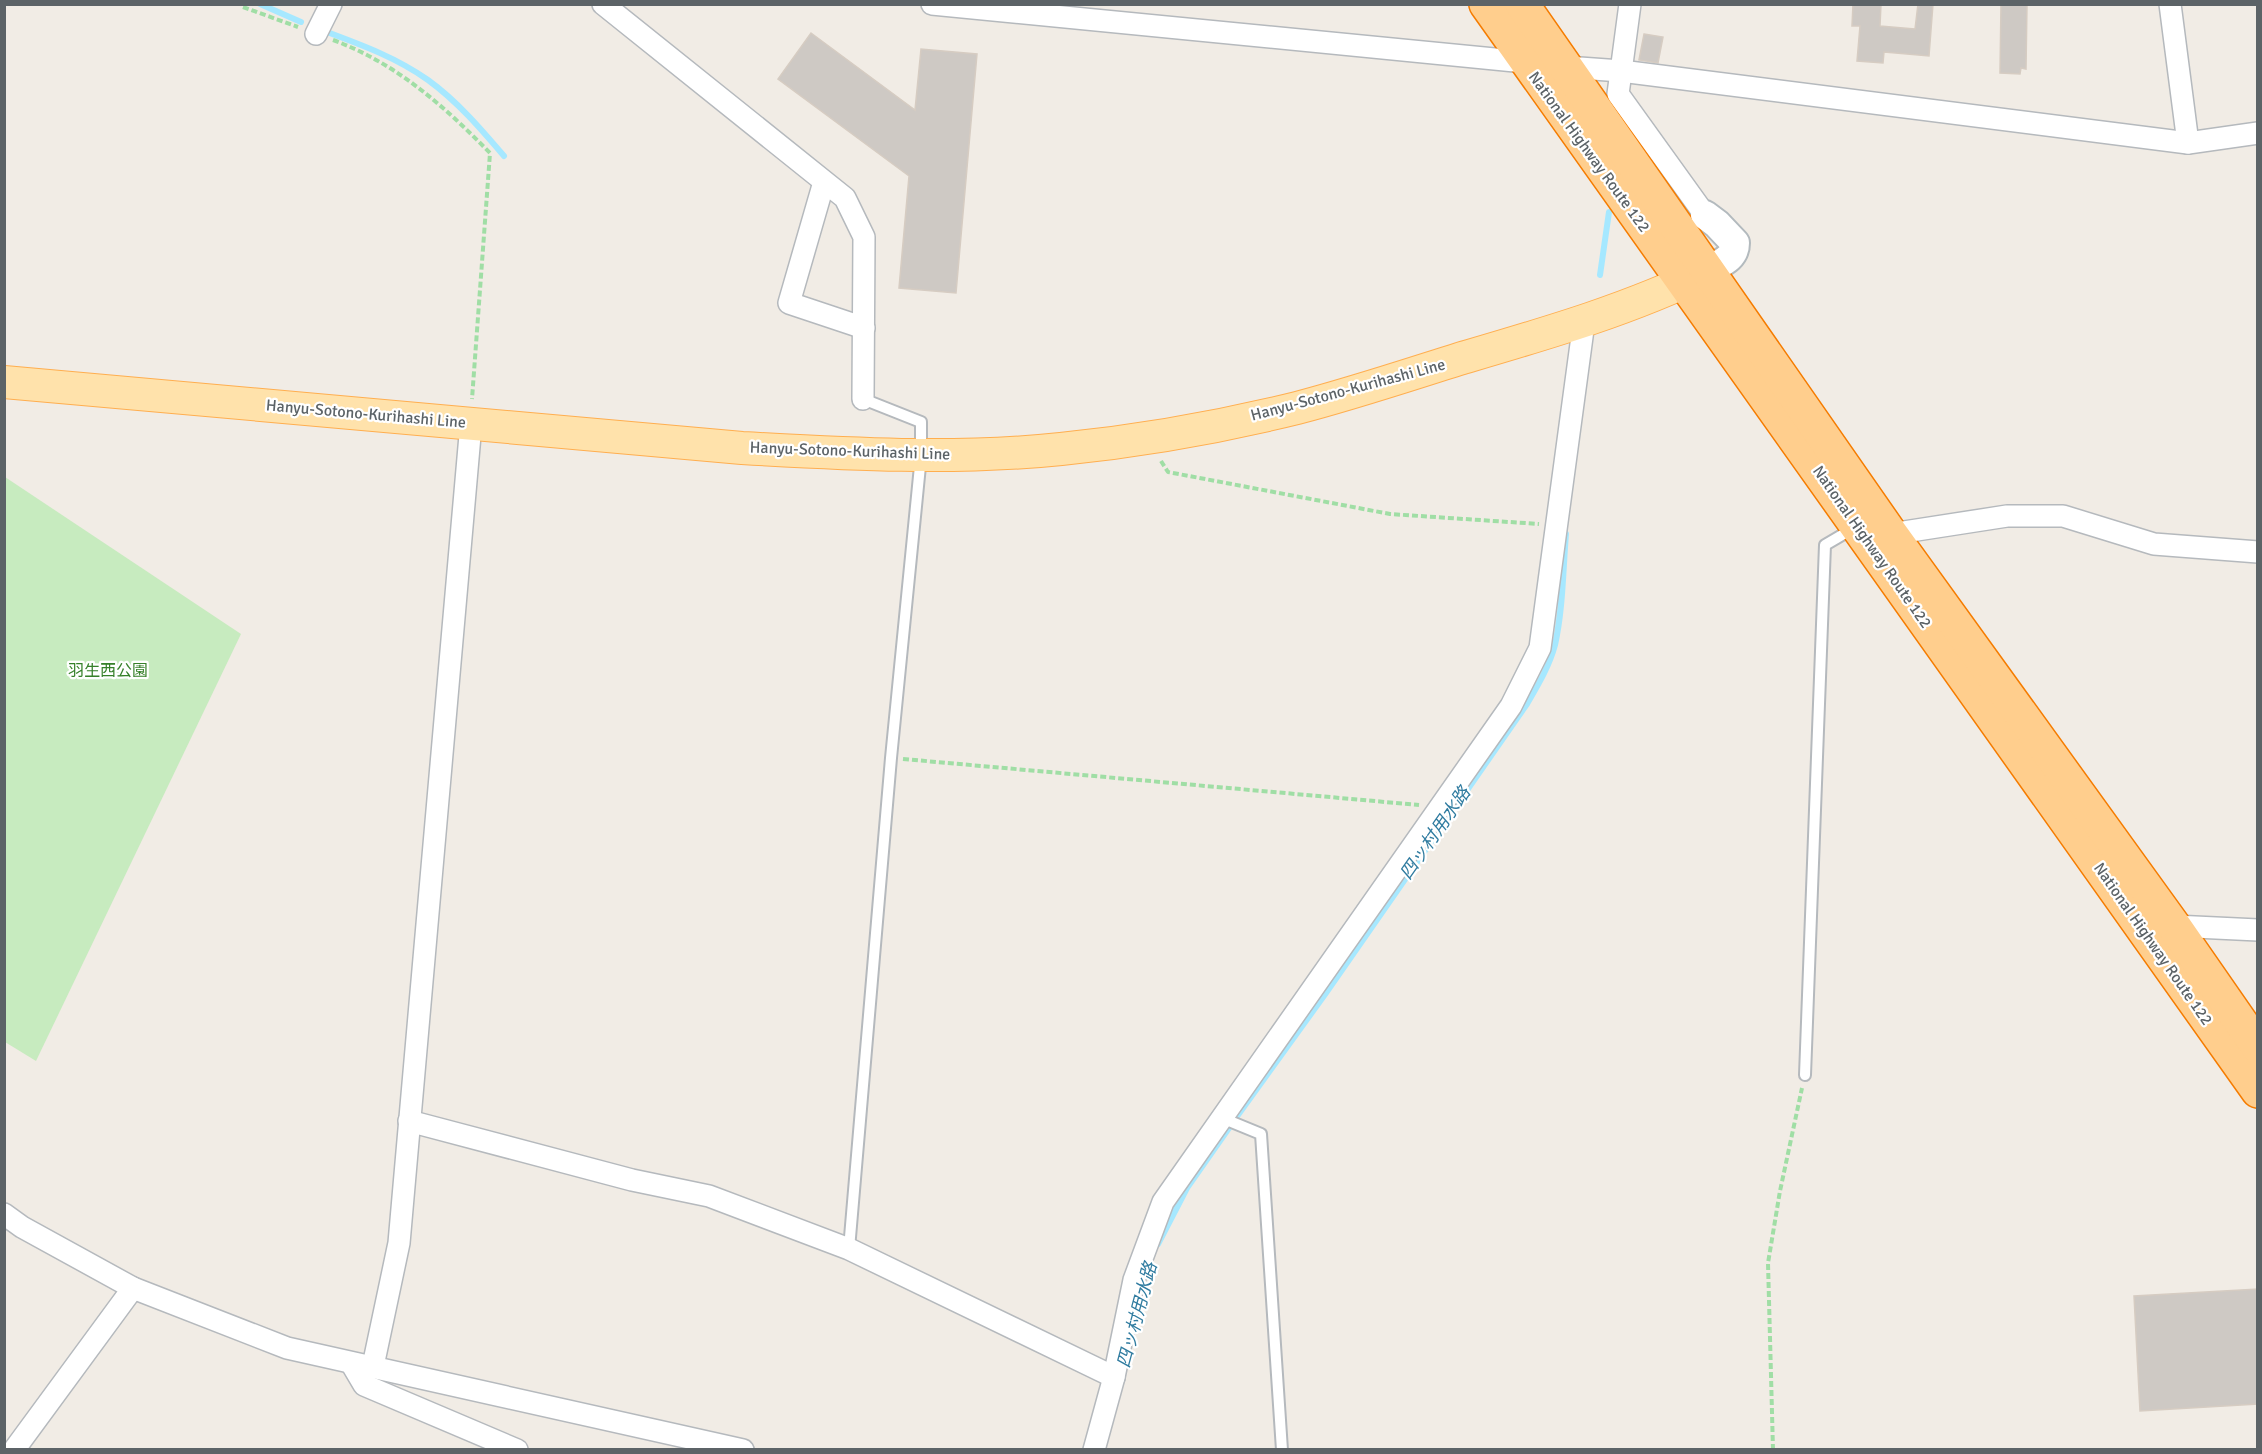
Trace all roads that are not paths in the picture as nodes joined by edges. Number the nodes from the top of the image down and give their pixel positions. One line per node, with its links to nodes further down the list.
1 (331, 4): 8 (street)
2 (603, 4): 14 (street)
3 (932, 4): 9 (street)
4 (1486, 4): 9 (highway, National Highway Route 122)
5 (1522, 4): 10 (highway, National Highway Route 122)
6 (1630, 4): 11 (street)
7 (2170, 4): 13 (street)
8 (316, 34)
9 (1525, 62): 16 (highway, National Highway Route 122)
10 (1566, 67): 11 (street); 16 (highway, National Highway Route 122)
11 (1621, 71): 13 (street); 15 (street)
12 (2258, 133): 13 (street)
13 (2188, 143)
14 (824, 182): 18 (street); 18 (street)
15 (1705, 215): 16 (street)
16 (1696, 276): 17 (main road, Hanyu-Sotono-Kurihashi Line); 23 (highway, National Highway Route 122); 24 (highway, National Highway Route 122)
17 (1584, 322): 22 (main road, Hanyu-Sotono-Kurihashi Line); 31 (street)
18 (864, 328): 20 (street)
19 (4, 382): 21 (main road, Hanyu-Sotono-Kurihashi Line)
20 (863, 399): 22 (lane)
21 (471, 424): 22 (main road, Hanyu-Sotono-Kurihashi Line); 32 (street)
22 (921, 456): 34 (lane)
23 (1857, 526): 29 (lane); 30 (highway, National Highway Route 122)
24 (1891, 534): 25 (street); 26 (highway, National Highway Route 122)
25 (2258, 552)
26 (2174, 926): 27 (street); 28 (highway, National Highway Route 122)
27 (2258, 930)
28 (2258, 1047)
29 (1805, 1075)
30 (2258, 1090)
31 (1222, 1118): 38 (street); 43 (lane)
32 (409, 1121): 34 (street); 37 (street)
33 (4, 1214): 35 (street)
34 (849, 1249): 38 (street)
35 (133, 1288): 36 (street); 39 (street)
36 (351, 1363): 37 (street); 40 (street)
37 (373, 1365): 41 (street)
38 (1114, 1377): 42 (street)
39 (15, 1449)
40 (517, 1449)
41 (743, 1449)
42 (1094, 1449)
43 (1282, 1449)

